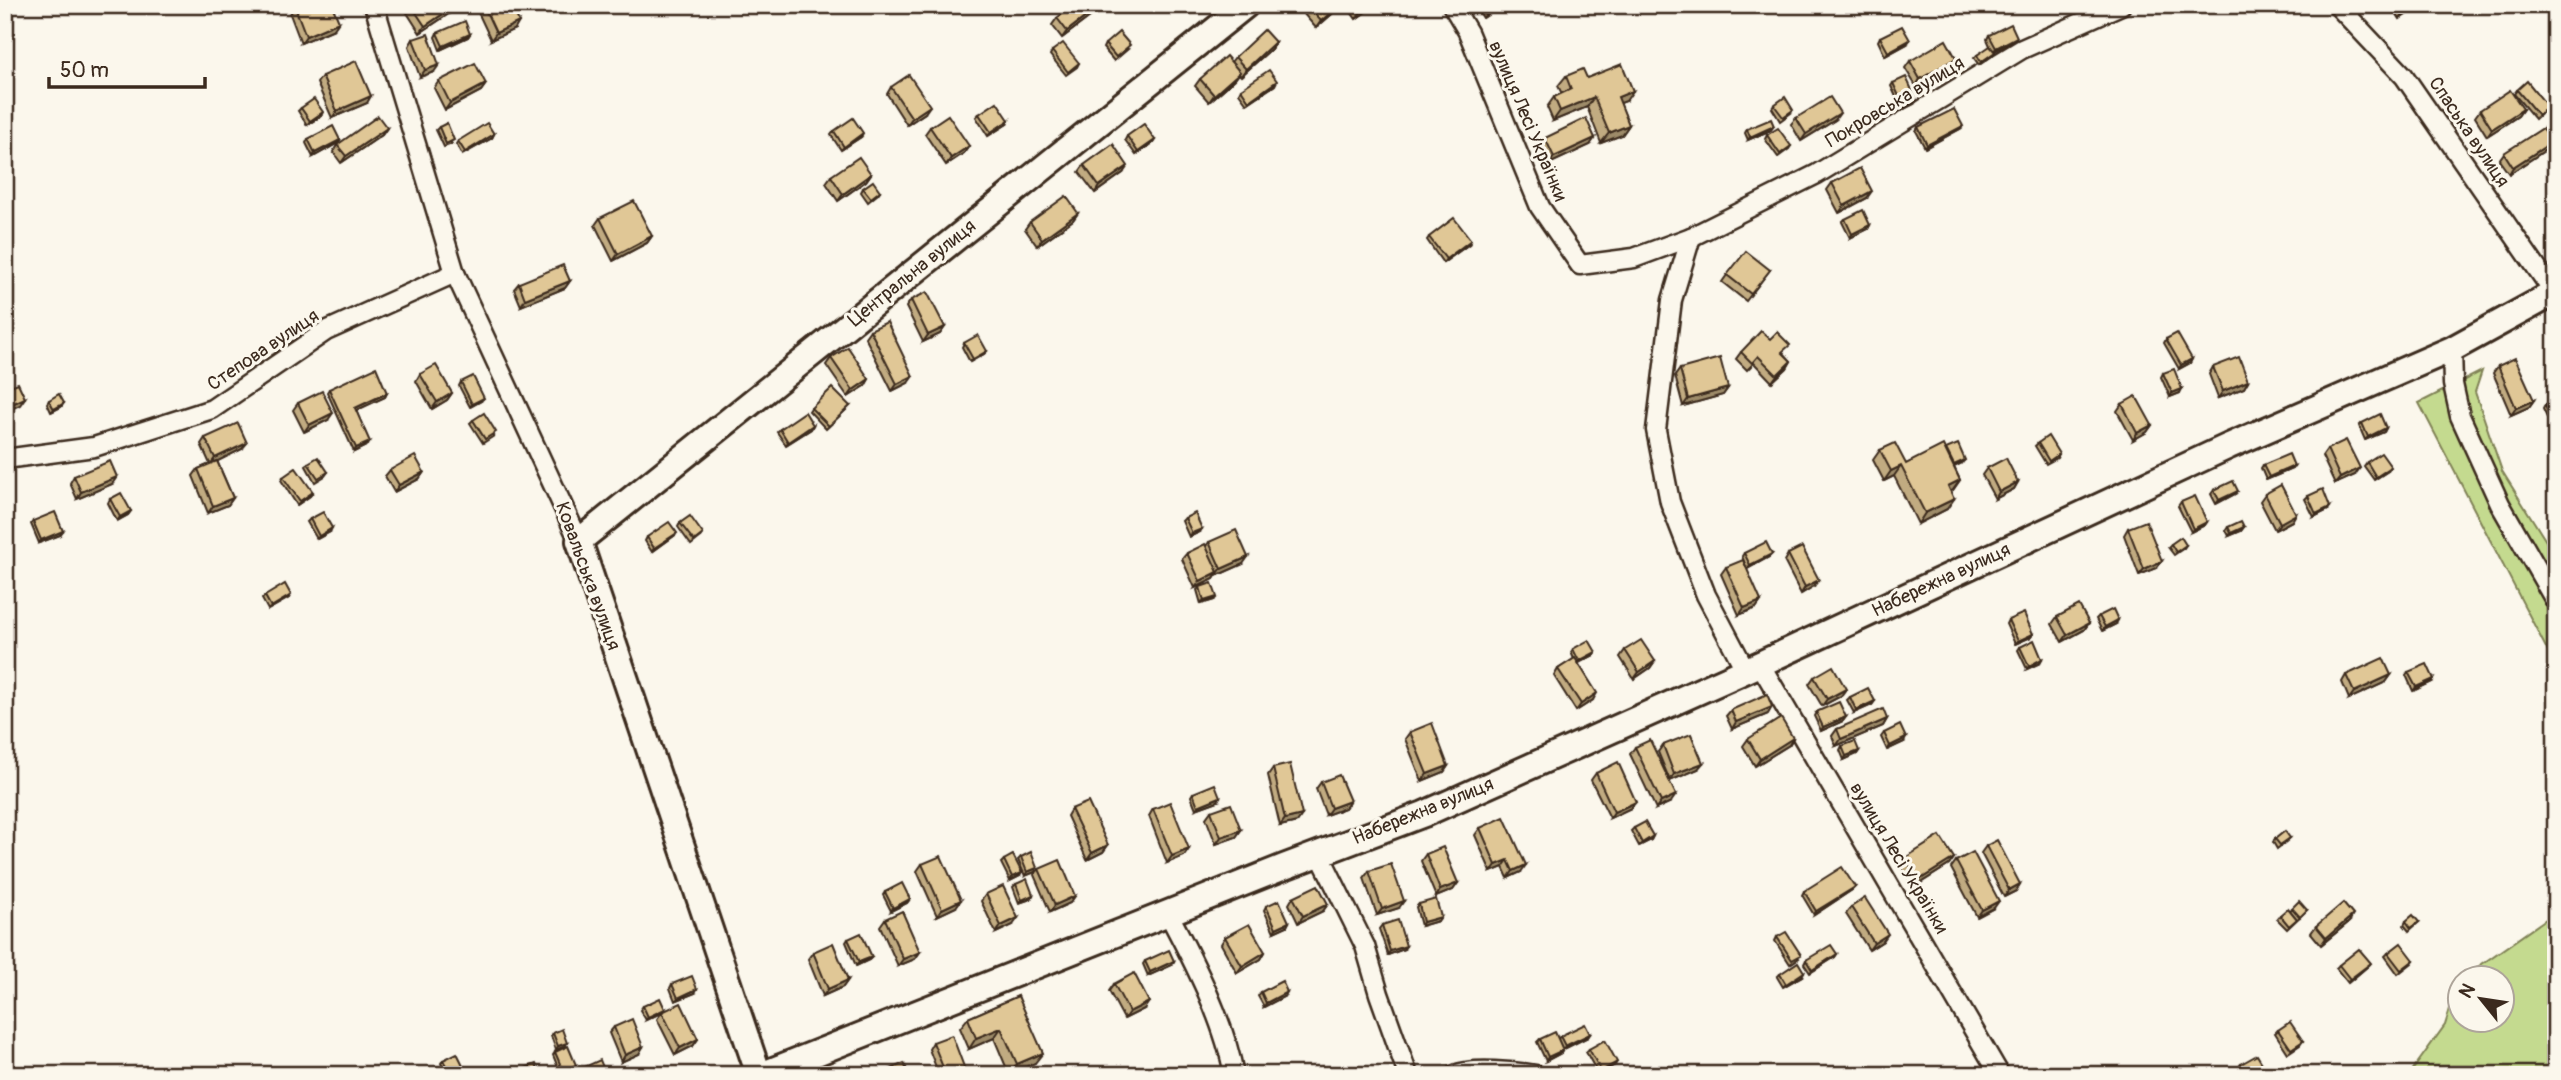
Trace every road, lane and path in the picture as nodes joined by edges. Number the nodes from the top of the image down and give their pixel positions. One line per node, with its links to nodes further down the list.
1 (374, 5): 7 (street, Ковальська вулиця)
2 (1246, 5): 11 (street, Центральна вулиця)
3 (1452, 5): 6 (street, вулиця Лесі Українки)
4 (2122, 5): 6 (street, Покровська вулиця)
5 (2337, 5): 8 (street, Спаська вулиця)
6 (1691, 237): 13 (street, вулиця Лесі Українки)
7 (455, 273): 10 (street, Степова вулиця); 11 (street, Ковальська вулиця)
8 (2555, 293): 9 (street, Набережна вулиця)
9 (2452, 349): 12 (street); 13 (street, Набережна вулиця)
10 (5, 459)
11 (579, 541): 16 (street, Ковальська вулиця)
12 (2556, 602)
13 (1753, 668): 14 (street, Набережна вулиця); 21 (street, вулиця Лесі Українки)
14 (1319, 853): 15 (street, Набережна вулиця); 18 (street)
15 (1168, 913): 16 (street, Набережна вулиця); 17 (street)
16 (760, 1075)
17 (1234, 1075)
18 (1408, 1075)
19 (1455, 1075): 20 (street)
20 (1536, 1075)
21 (2000, 1075)

